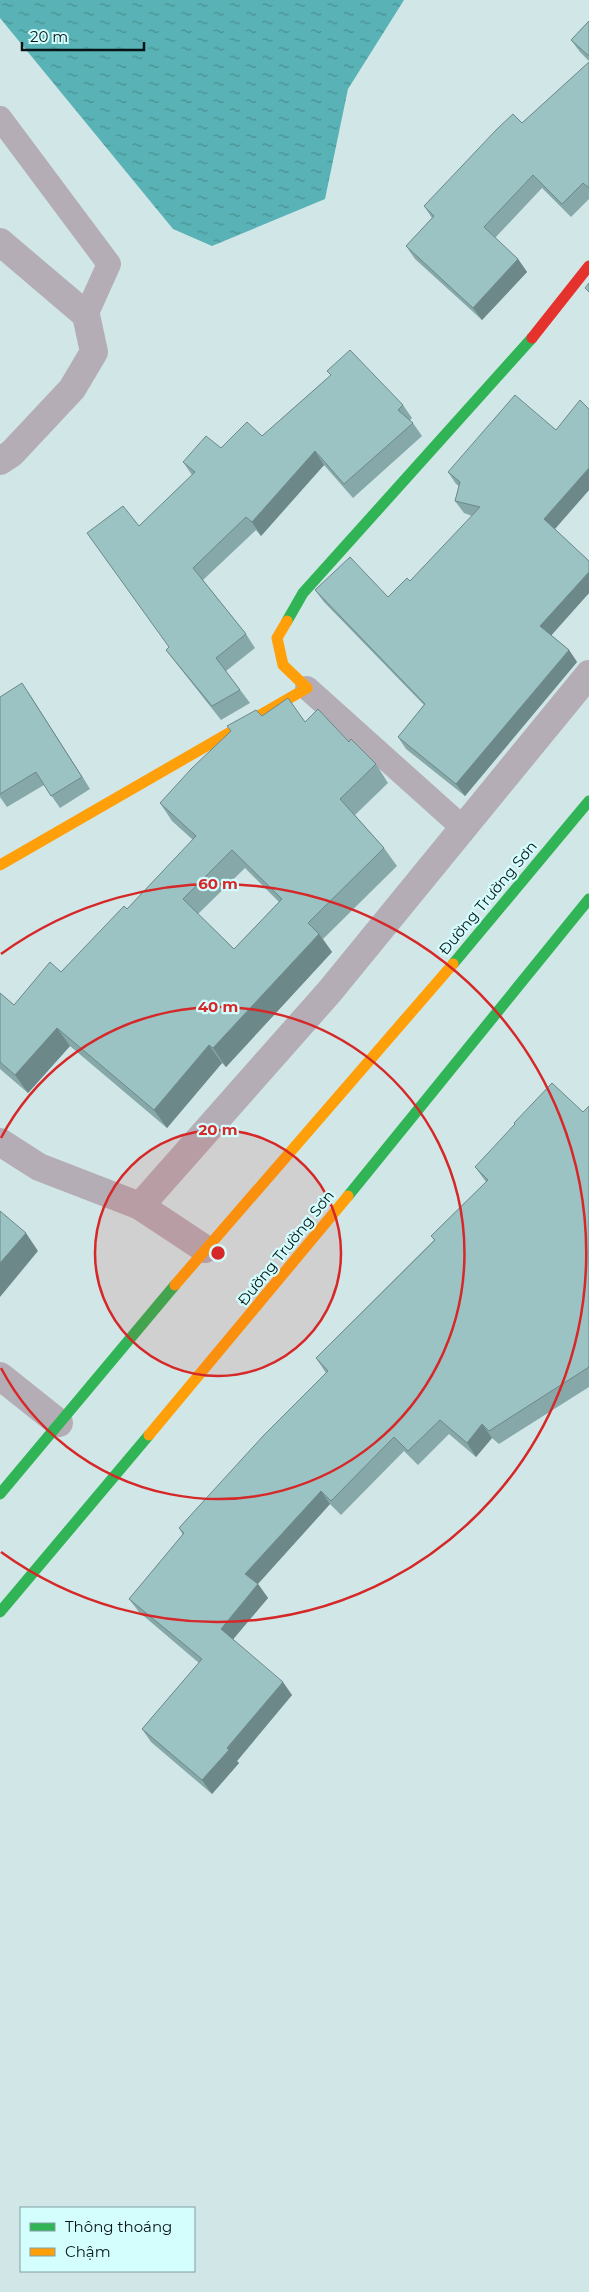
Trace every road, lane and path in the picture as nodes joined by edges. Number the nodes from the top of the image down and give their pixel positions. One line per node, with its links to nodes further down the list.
1 (0, 118): 4 (lane)
2 (0, 242): 4 (street)
3 (589, 266): 7 (main road)
4 (86, 315): 5 (street)
5 (0, 461)
6 (589, 674): 9 (street)
7 (307, 688): 9 (lane); 10 (main road)
8 (589, 800): 14 (main road, Đường Trường Sơn)
9 (462, 827): 13 (street)
10 (0, 865)
11 (589, 899): 18 (main road, Đường Trường Sơn)
12 (0, 1142): 13 (street)
13 (140, 1206): 14 (street)
14 (205, 1249): 16 (main road, Đường Trường Sơn)
15 (0, 1376): 16 (street)
16 (59, 1423): 17 (main road, Đường Trường Sơn)
17 (0, 1494)
18 (0, 1612)

